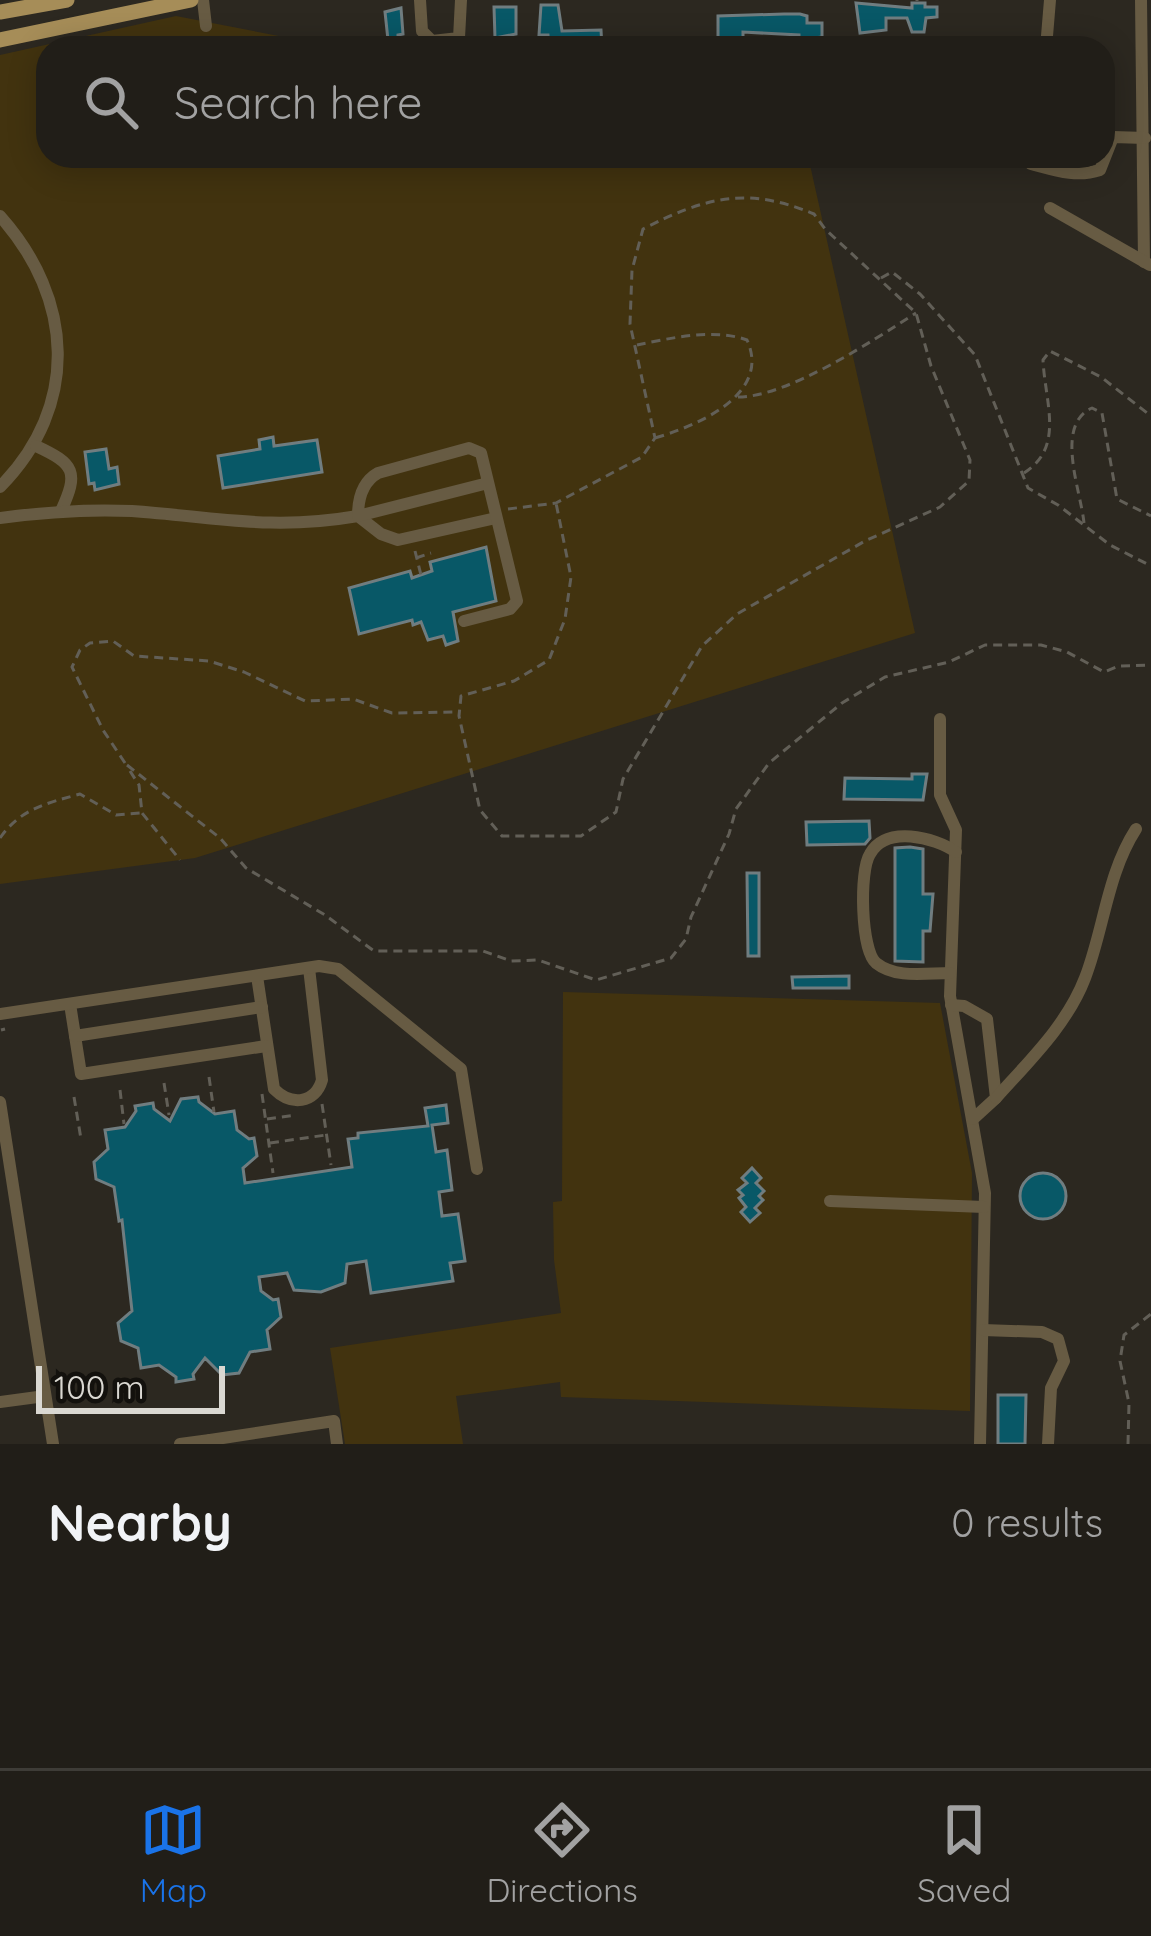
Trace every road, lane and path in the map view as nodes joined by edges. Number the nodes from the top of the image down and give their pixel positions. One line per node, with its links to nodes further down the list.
1 (68, 0): 9 (main road)
2 (191, 0): 8 (main road)
3 (203, 0): 10 (street)
4 (420, 0): 11 (street)
5 (461, 0): 12 (street)
6 (1050, 0): 13 (street)
7 (1141, 0): 16 (street)
8 (142, 4): 14 (main road)
9 (0, 12)
10 (206, 26)
11 (427, 36)
12 (459, 36)
13 (1047, 36)
14 (0, 40)
15 (1115, 137): 16 (street)
16 (1145, 138): 19 (street)
17 (1046, 168): 18 (street)
18 (1101, 168)
19 (1148, 169): 22 (street)
20 (1050, 208): 22 (street)
21 (0, 216): 29 (street)
22 (1148, 264)
23 (879, 278): 24 (path); 25 (path); 30 (path)
24 (916, 314): 26 (path); 47 (path)
25 (636, 346): 26 (path); 28 (path)
26 (736, 397): 28 (path)
27 (1151, 416): 30 (path)
28 (655, 438): 33 (path)
29 (36, 446): 32 (street); 34 (street)
30 (1022, 474): 39 (path)
31 (488, 483): 35 (street); 36 (street); 36 (street)
32 (0, 487)
33 (556, 503): 35 (path); 47 (path)
34 (61, 511): 36 (street); 38 (street)
35 (495, 514): 36 (street); 45 (street)
36 (358, 516)
37 (1151, 516): 39 (path)
38 (0, 518)
39 (1084, 525): 43 (path)
40 (415, 551): 42 (path)
41 (431, 554): 42 (path)
42 (416, 558): 44 (path)
43 (1151, 566)
44 (421, 575)
45 (464, 621)
46 (1151, 665): 49 (path)
47 (459, 712): 49 (path)
48 (940, 719): 53 (street)
49 (127, 765): 50 (path)
50 (142, 813): 52 (path); 54 (path)
51 (1136, 829): 69 (street)
52 (0, 838)
53 (956, 852): 56 (street); 56 (street)
54 (180, 860)
55 (309, 968): 57 (street); 63 (street); 82 (street)
56 (950, 974): 59 (street)
57 (257, 976): 58 (street); 60 (street)
58 (70, 1004): 61 (street); 62 (street)
59 (952, 1005): 69 (street); 75 (street)
60 (262, 1007): 62 (street); 63 (street)
61 (0, 1014)
62 (75, 1036): 63 (street)
63 (266, 1046)
64 (209, 1076): 72 (path)
65 (164, 1083): 73 (path)
66 (120, 1090): 77 (path)
67 (262, 1092): 76 (path)
68 (74, 1096): 79 (path)
69 (996, 1098): 75 (street)
70 (0, 1102): 88 (street)
71 (322, 1104): 78 (path)
72 (214, 1112)
73 (169, 1114)
74 (296, 1114): 76 (path)
75 (973, 1119): 85 (street)
76 (266, 1120): 80 (path)
77 (124, 1124)
78 (327, 1135): 80 (path); 81 (path)
79 (81, 1139)
80 (268, 1143): 83 (path)
81 (332, 1166)
82 (477, 1169)
83 (273, 1173)
84 (830, 1201): 85 (street)
85 (984, 1207): 87 (street)
86 (1151, 1314): 96 (path)
87 (983, 1330): 94 (street); 95 (street)
88 (46, 1396): 89 (street); 91 (street)
89 (0, 1402)
90 (210, 1442): 92 (street); 93 (street)
91 (53, 1444)
92 (180, 1444)
93 (337, 1444)
94 (980, 1444)
95 (1048, 1444)
96 (1128, 1444)

